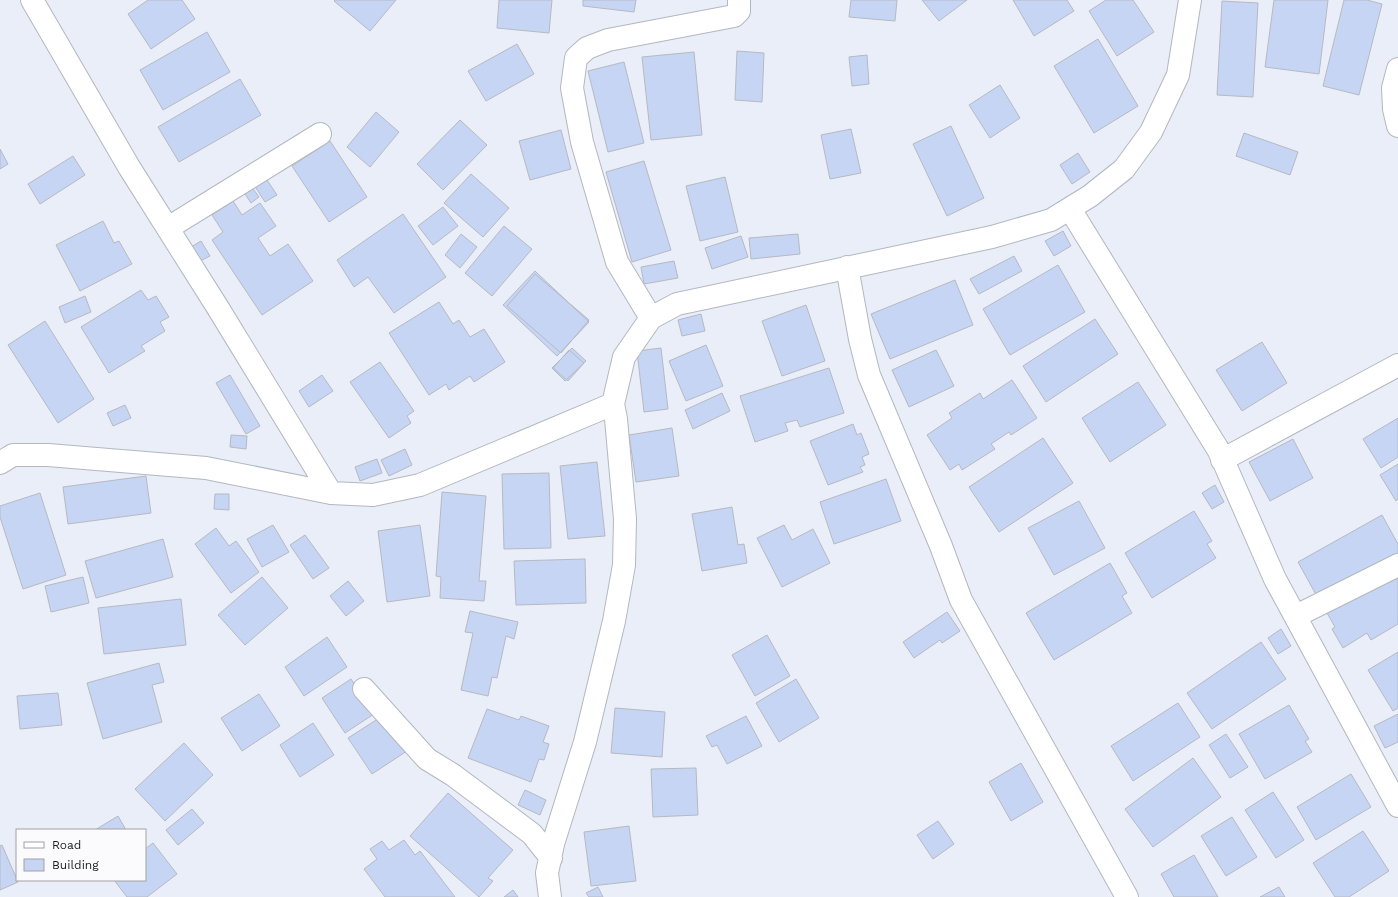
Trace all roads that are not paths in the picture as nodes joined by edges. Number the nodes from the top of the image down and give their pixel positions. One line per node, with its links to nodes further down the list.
1 (32, 0): 8 (street)
2 (739, 0): 10 (street)
3 (1190, 0): 7 (street)
4 (1398, 69): 5 (street)
5 (1398, 126)
6 (320, 134): 8 (street)
7 (1070, 208): 9 (street); 14 (street)
8 (168, 228): 15 (street)
9 (847, 267): 10 (street); 22 (street)
10 (652, 318): 12 (street)
11 (1398, 365): 14 (street)
12 (613, 404): 15 (street); 20 (street)
13 (4, 454): 15 (street)
14 (1222, 460): 17 (street)
15 (331, 493)
16 (1398, 565): 17 (street)
17 (1296, 616): 19 (street)
18 (364, 689): 20 (street)
19 (1398, 806)
20 (550, 858): 21 (street)
21 (550, 897)
22 (1127, 897)

